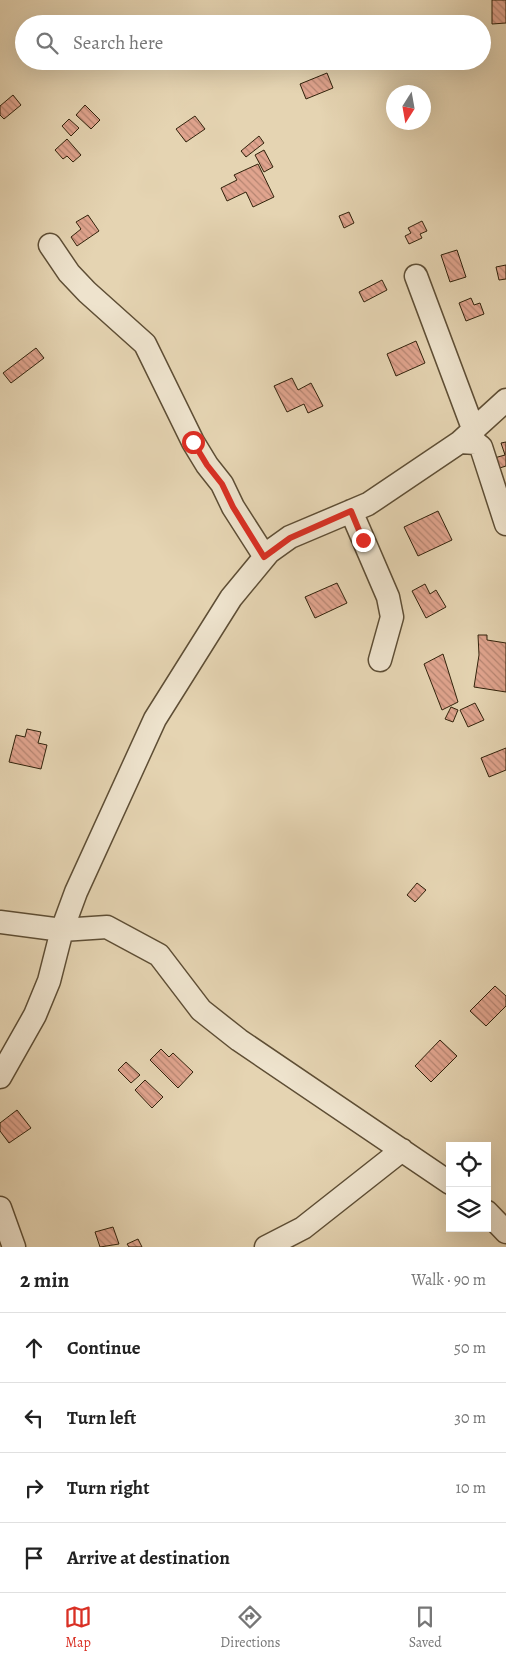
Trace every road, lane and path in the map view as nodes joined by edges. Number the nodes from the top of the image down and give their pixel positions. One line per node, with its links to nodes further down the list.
1 (50, 245): 7 (street)
2 (416, 276): 4 (street)
3 (506, 400): 4 (street)
4 (467, 436): 5 (street); 6 (street)
5 (351, 511): 7 (street); 8 (street)
6 (506, 524)
7 (264, 557): 10 (street)
8 (380, 660)
9 (0, 922): 10 (street)
10 (62, 930): 11 (street); 12 (street)
11 (0, 1077)
12 (402, 1150): 13 (street); 18 (street)
13 (446, 1180)
14 (0, 1208): 17 (street)
15 (491, 1216): 16 (street)
16 (506, 1232)
17 (14, 1247)
18 (266, 1247)

